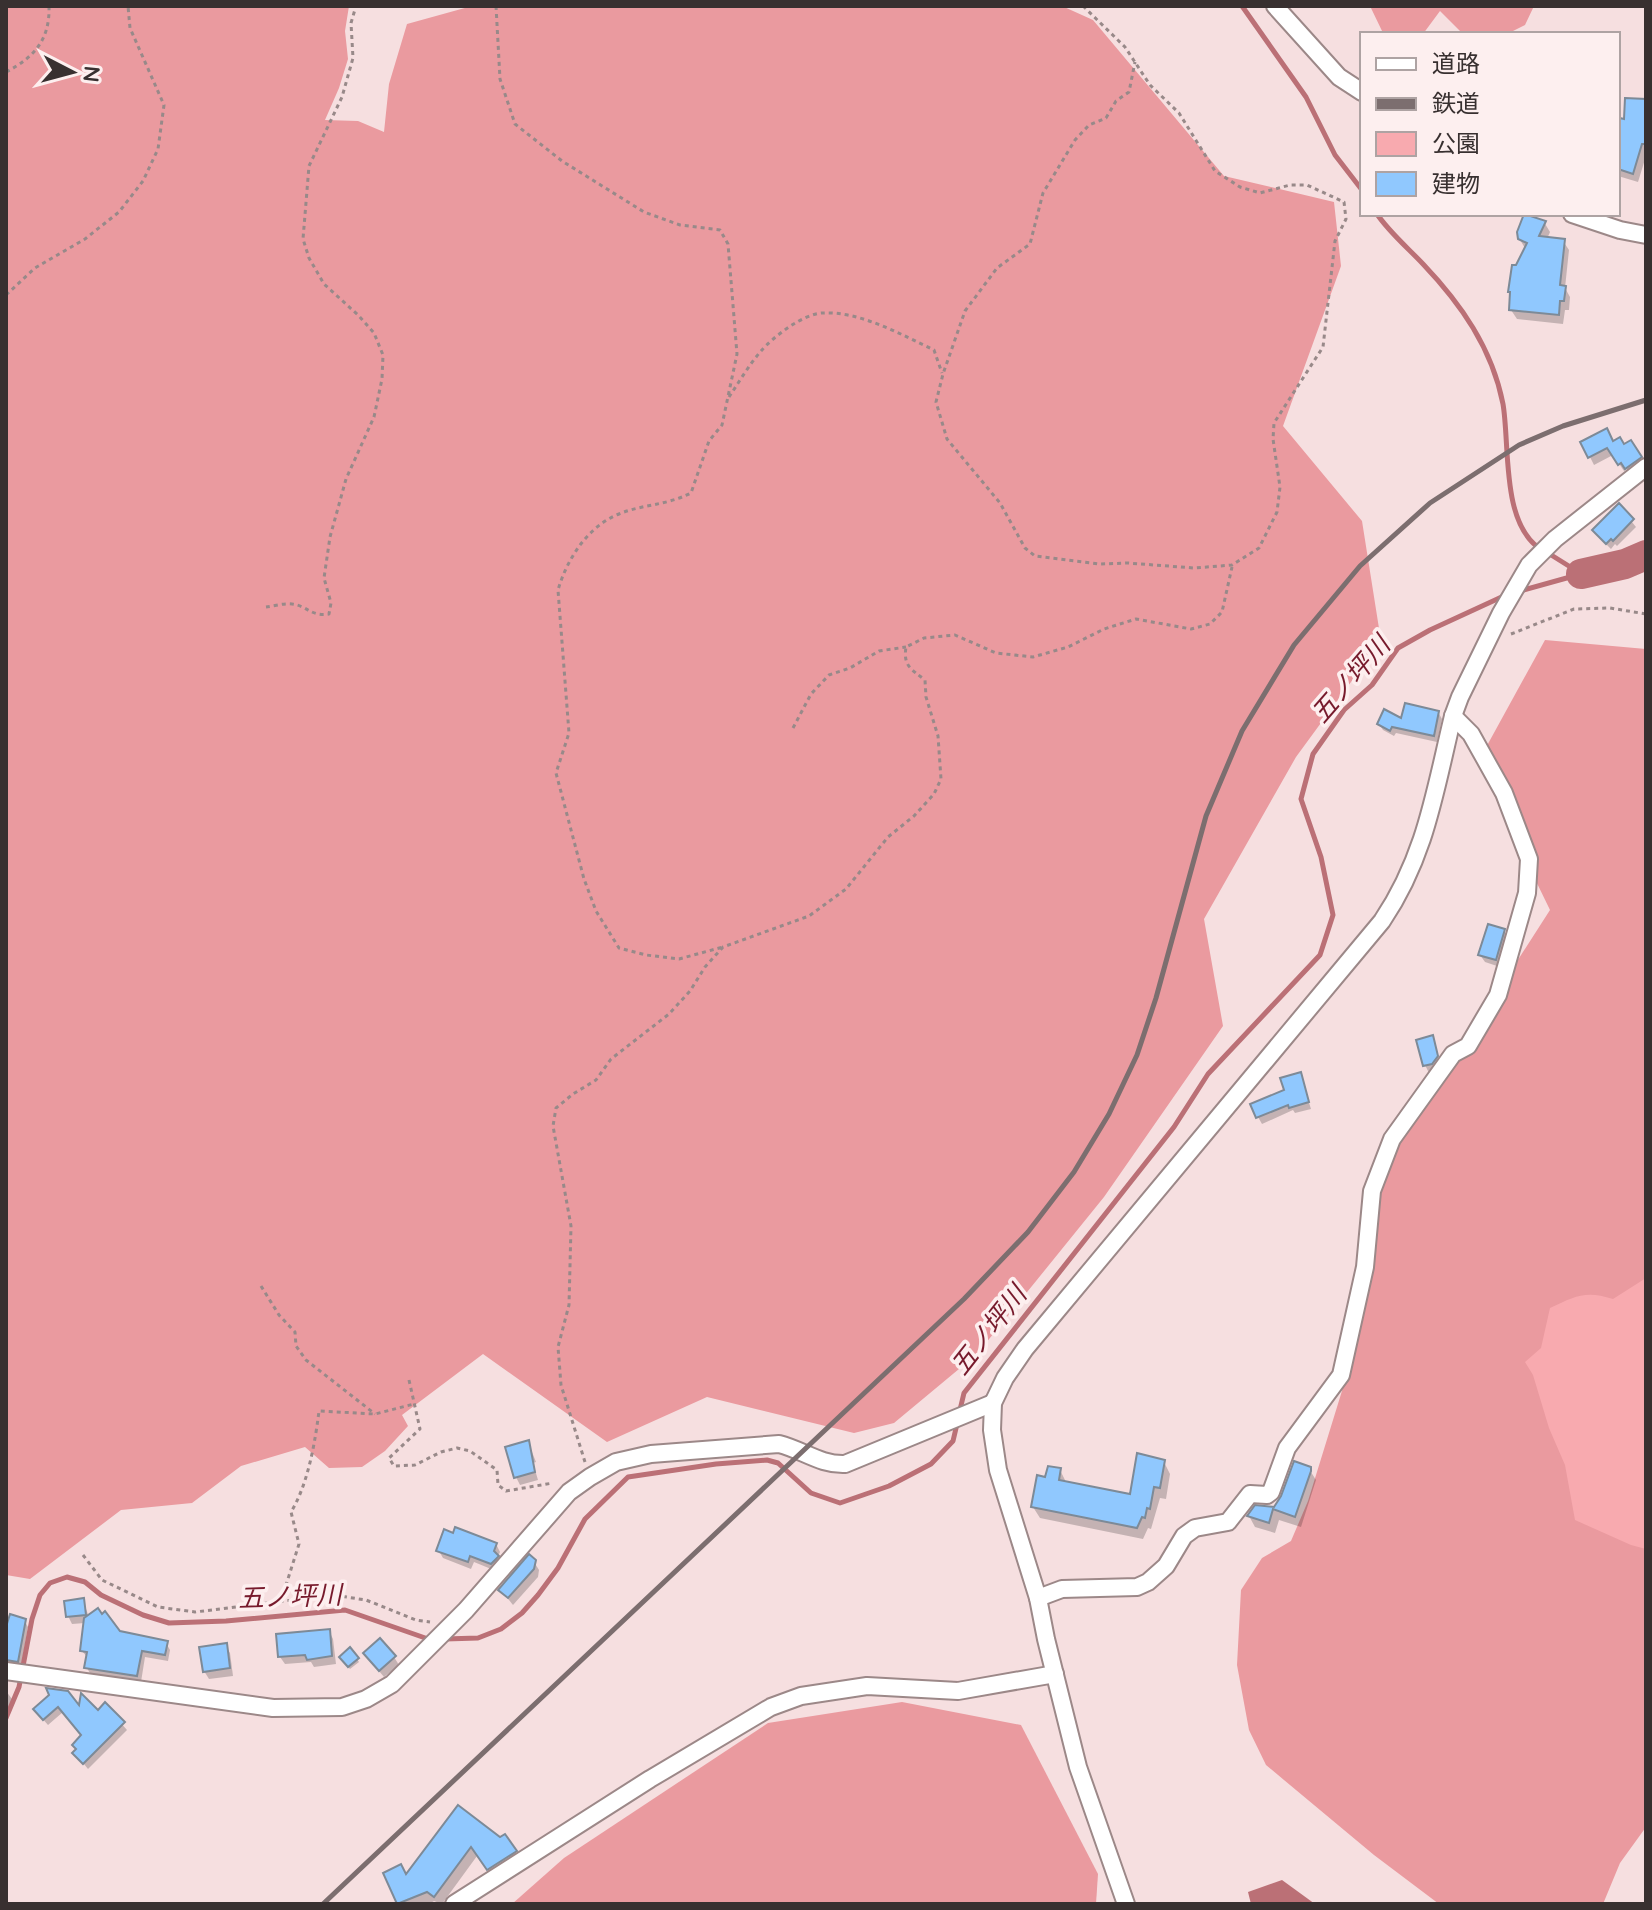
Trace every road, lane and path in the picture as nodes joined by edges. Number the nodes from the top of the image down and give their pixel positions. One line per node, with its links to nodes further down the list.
1 (49, 6): 8 (path)
2 (128, 6): 12 (path)
3 (356, 6): 17 (path)
4 (496, 6): 14 (path)
5 (1083, 6): 7 (path)
6 (1275, 6): 9 (street)
7 (1135, 62): 13 (path); 16 (path)
8 (6, 72)
9 (1360, 91)
10 (1578, 216): 11 (street)
11 (1646, 235)
12 (6, 295)
13 (943, 374): 14 (path); 16 (path)
14 (727, 400): 23 (path)
15 (1646, 467): 19 (street)
16 (1232, 565): 20 (path)
17 (266, 607)
18 (1646, 614): 19 (path)
19 (1485, 644): 21 (street)
20 (906, 647): 22 (path); 23 (path)
21 (1453, 716): 27 (street); 32 (street)
22 (793, 728)
23 (723, 947): 29 (path)
24 (261, 1286): 28 (path)
25 (409, 1380): 26 (path)
26 (414, 1404): 28 (path); 30 (path)
27 (986, 1406): 29 (street); 32 (street)
28 (375, 1414): 33 (path)
29 (590, 1477): 34 (street)
30 (561, 1481)
31 (83, 1555): 33 (path)
32 (1038, 1598): 36 (street)
33 (281, 1601): 34 (path)
34 (454, 1622): 35 (street)
35 (6, 1671)
36 (1055, 1674): 37 (street); 38 (street)
37 (454, 1904)
38 (1126, 1904)

